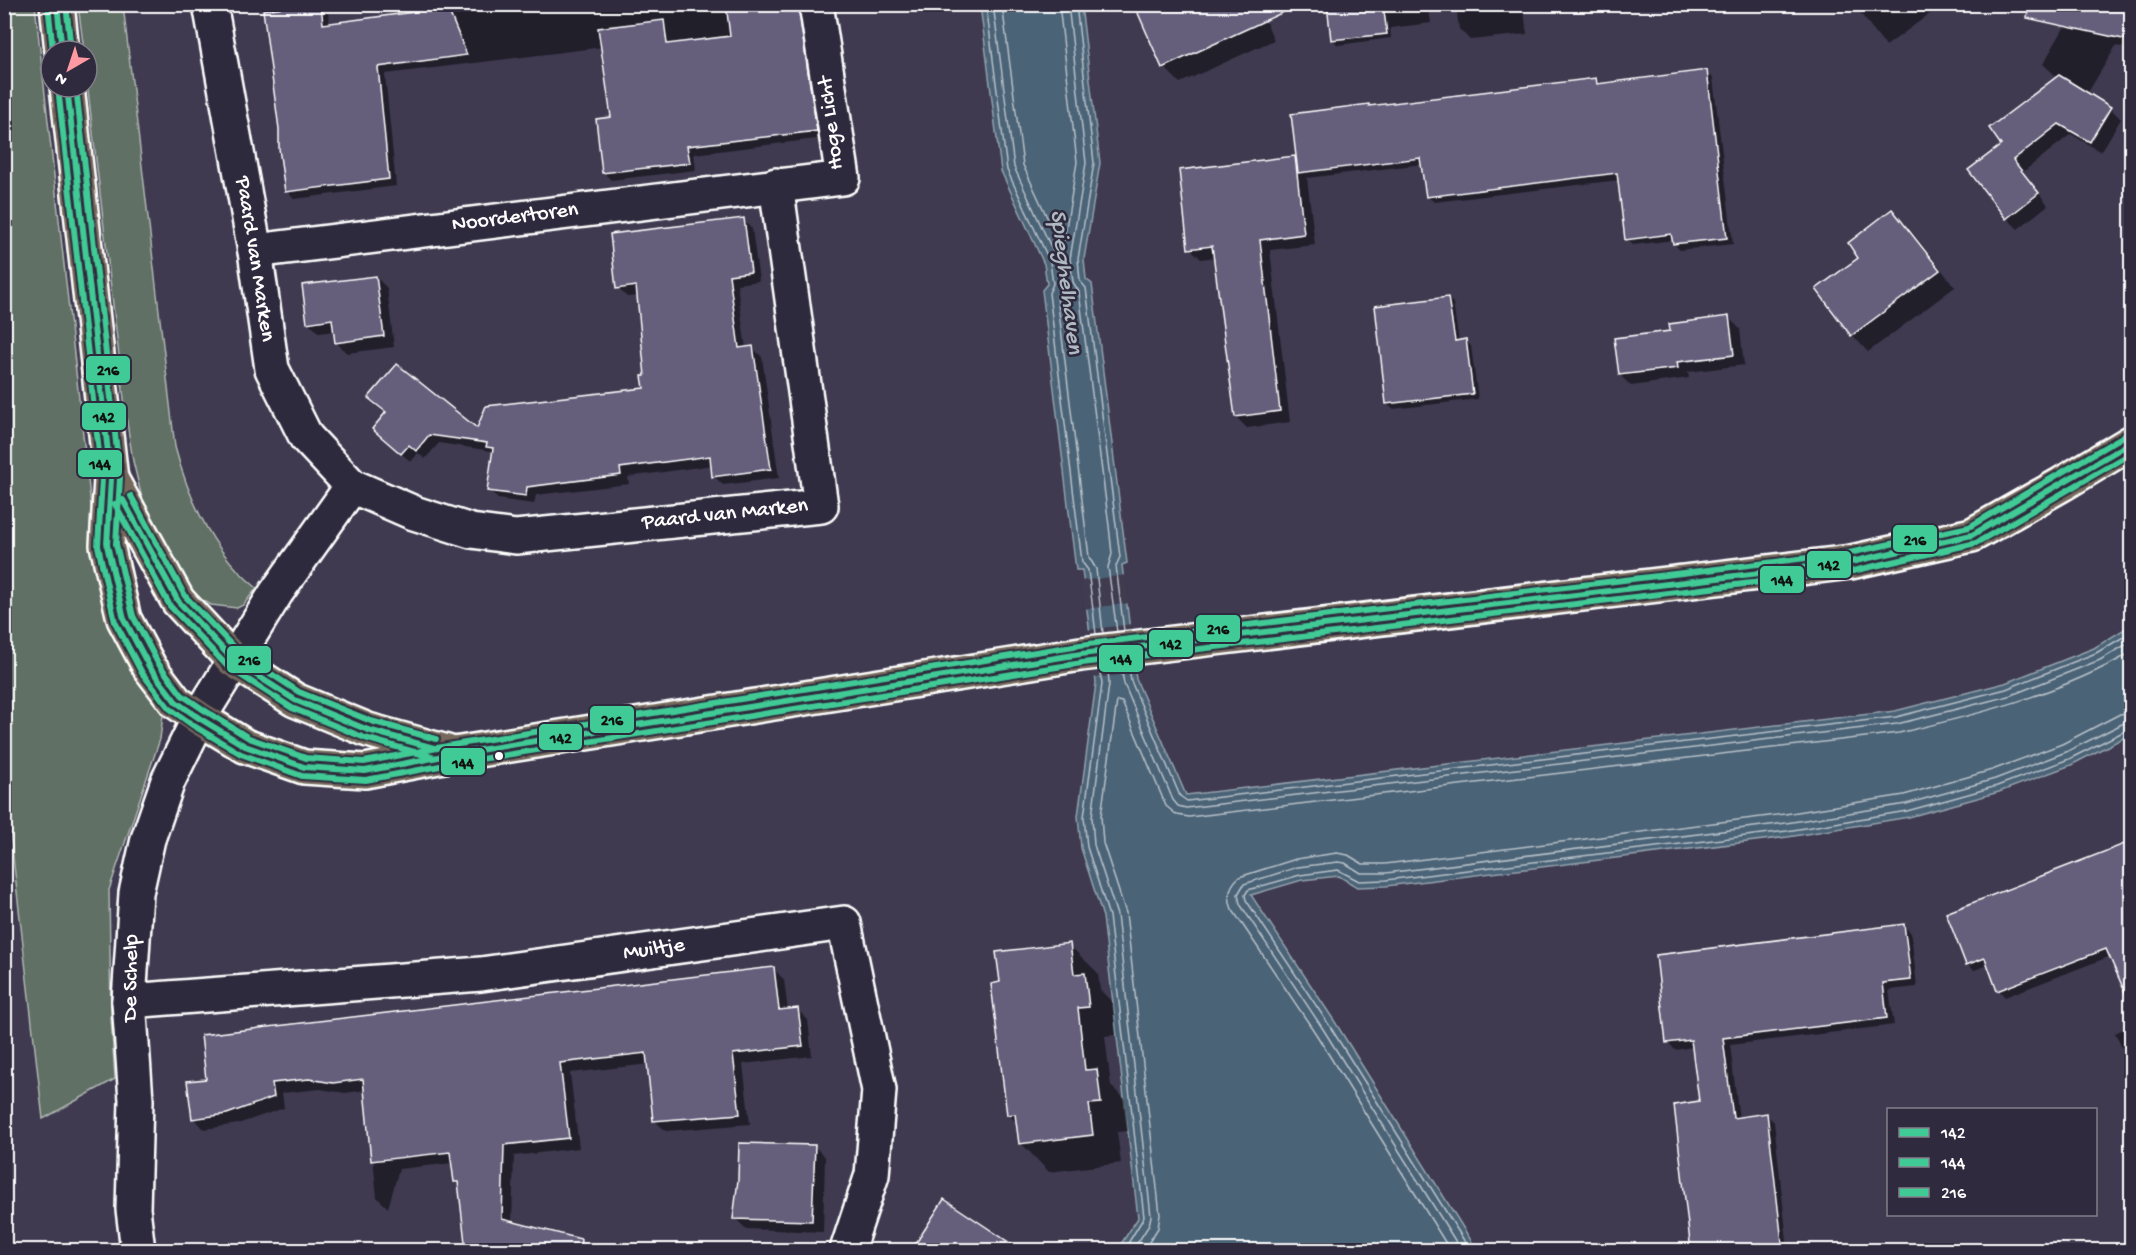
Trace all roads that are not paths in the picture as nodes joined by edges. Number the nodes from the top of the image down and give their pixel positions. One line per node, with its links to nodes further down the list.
1 (57, 4): 4 (main road)
2 (816, 4): 6 (street, Hoge Licht)
3 (212, 6): 7 (street, Paard van Marken)
4 (61, 39)
5 (68, 99): 9 (main road)
6 (776, 186): 7 (street, Noordertoren); 10 (street, Paard van Marken)
7 (255, 251): 10 (street, Paard van Marken)
8 (2132, 442): 13 (main road)
9 (111, 479): 11 (main road); 12 (main road)
10 (352, 486): 11 (street)
11 (233, 660): 12 (street, De Schelp); 13 (main road)
12 (199, 718): 13 (main road); 14 (street, De Schelp)
13 (454, 754)
14 (129, 1001): 15 (street, De Schelp); 16 (street, Muiltje)
15 (138, 1251)
16 (847, 1251)

